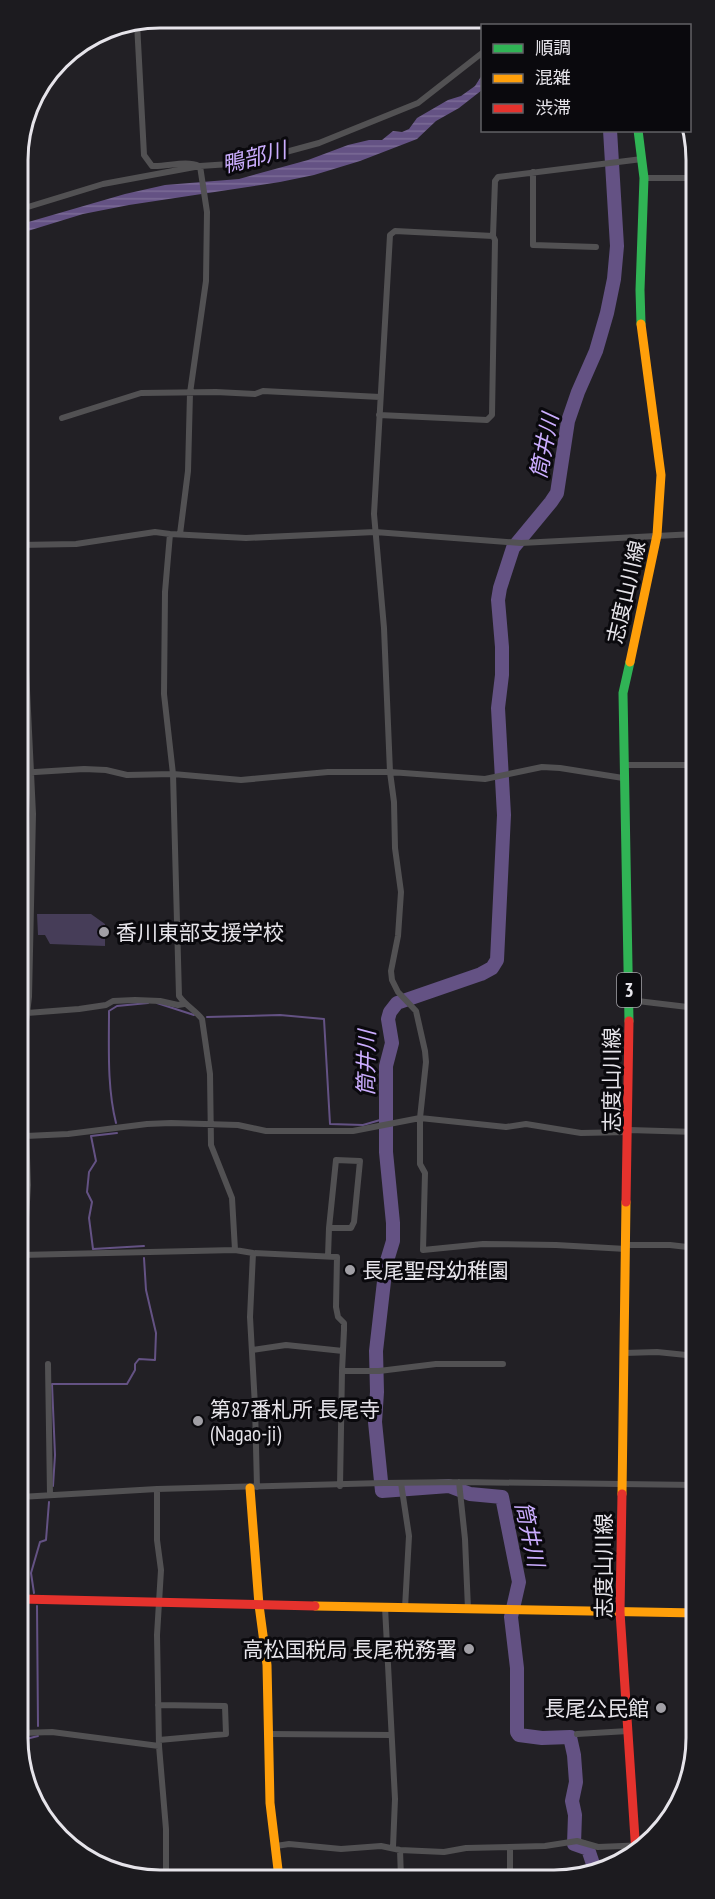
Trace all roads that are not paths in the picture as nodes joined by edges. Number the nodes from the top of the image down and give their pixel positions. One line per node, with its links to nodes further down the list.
1 (136, 31): 5 (street)
2 (481, 56): 5 (street)
3 (639, 132): 4 (main road, 志度山川線 / 3)
4 (643, 159): 6 (street); 7 (main road, 志度山川線 / 3)
5 (200, 168): 9 (street); 12 (street)
6 (533, 172): 10 (street); 11 (street)
7 (644, 178): 8 (street); 20 (main road, 志度山川線 / 3)
8 (686, 178)
9 (29, 207)
10 (493, 237): 13 (street); 14 (street)
11 (596, 247)
12 (190, 393): 13 (street); 15 (street); 18 (street)
13 (380, 397): 14 (street)
14 (380, 415): 16 (street)
15 (62, 418)
16 (375, 532): 18 (street); 20 (street); 25 (street)
17 (170, 534): 18 (street); 21 (street); 27 (street)
18 (180, 534)
19 (686, 534): 20 (street)
20 (657, 535): 23 (main road, 志度山川線 / 3)
21 (29, 545)
22 (29, 745): 26 (street)
23 (623, 765): 24 (street); 28 (main road, 志度山川線 / 3)
24 (686, 765)
25 (390, 772): 27 (street); 28 (street); 34 (street)
26 (30, 773): 27 (street); 29 (street)
27 (173, 774): 31 (street)
28 (623, 778): 30 (main road, 志度山川線 / 3)
29 (28, 974)
30 (630, 1000): 32 (street); 36 (main road, 志度山川線 / 3)
31 (184, 1004): 33 (street); 35 (street)
32 (686, 1007)
33 (28, 1013)
34 (420, 1118): 35 (street); 36 (street); 40 (street)
35 (210, 1124): 38 (street); 42 (street)
36 (629, 1131): 37 (street); 40 (main road, 志度山川線 / 3)
37 (686, 1132)
38 (28, 1136)
39 (329, 1228): 39 (street); 44 (street)
40 (626, 1247): 41 (street); 48 (main road, 志度山川線 / 3)
41 (686, 1247)
42 (236, 1251): 43 (street); 45 (street)
43 (252, 1252): 44 (street); 46 (street)
44 (328, 1256): 47 (street)
45 (28, 1259)
46 (252, 1350): 47 (street); 58 (street)
47 (343, 1351): 52 (street)
48 (624, 1353): 49 (street); 54 (main road, 志度山川線 / 3)
49 (686, 1355)
50 (48, 1364): 60 (street)
51 (503, 1365): 52 (street)
52 (342, 1371): 56 (street)
53 (459, 1482): 54 (street); 57 (street); 67 (street)
54 (622, 1485): 55 (street); 68 (main road, 志度山川線 / 3)
55 (686, 1485)
56 (340, 1486): 57 (street); 58 (street)
57 (402, 1486): 66 (street)
58 (253, 1488): 59 (street); 64 (main road)
59 (157, 1489): 60 (street); 63 (street)
60 (50, 1495): 61 (street)
61 (28, 1496)
62 (28, 1599): 63 (main road)
63 (160, 1602): 64 (main road); 70 (street)
64 (259, 1605): 65 (main road); 73 (main road)
65 (385, 1607): 66 (main road); 75 (street)
66 (405, 1608): 67 (main road)
67 (468, 1609): 68 (main road)
68 (620, 1612): 69 (main road); 71 (main road, 志度山川線 / 3)
69 (686, 1613)
70 (159, 1705): 76 (street); 76 (street)
71 (628, 1731): 74 (street); 77 (main road, 志度山川線 / 3)
72 (28, 1733): 76 (street)
73 (269, 1734): 75 (street); 78 (main road)
74 (577, 1734)
75 (391, 1735): 80 (street)
76 (159, 1743): 82 (street)
77 (635, 1843)
78 (276, 1846): 80 (street); 83 (main road)
79 (510, 1847): 80 (street); 81 (street); 85 (street)
80 (397, 1849): 84 (street)
81 (626, 1849)
82 (166, 1870)
83 (278, 1870)
84 (400, 1870)
85 (510, 1870)

